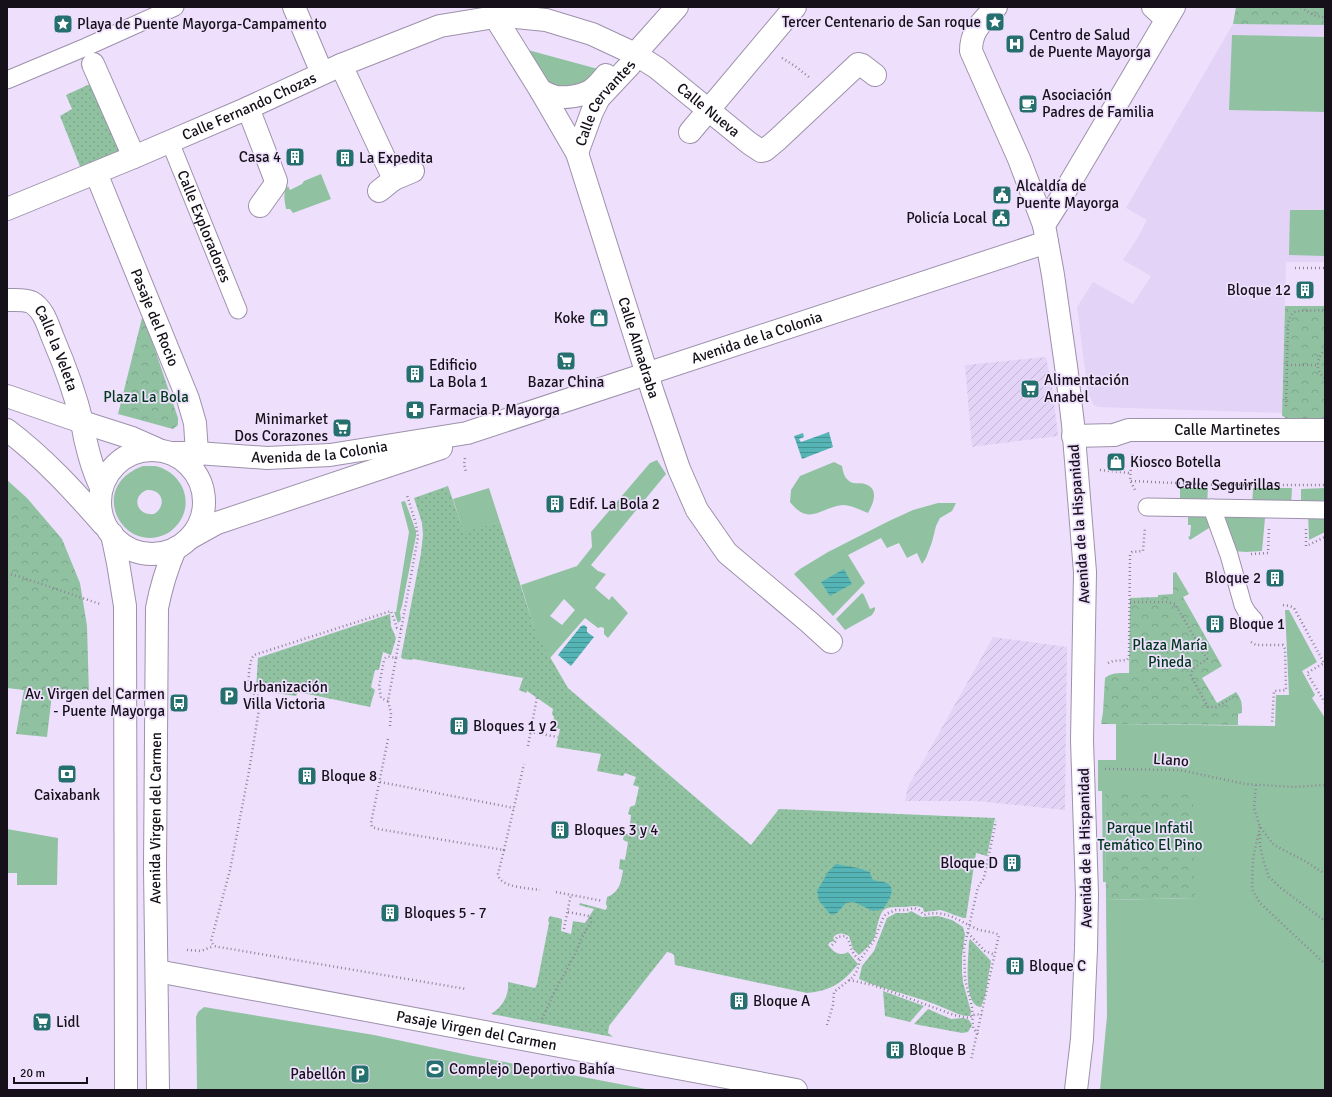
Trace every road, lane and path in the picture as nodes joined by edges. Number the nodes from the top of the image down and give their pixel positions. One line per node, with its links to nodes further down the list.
1 (175, 7): 15 (street)
2 (294, 7): 13 (street)
3 (677, 7): 11 (street, Calle Cervantes)
4 (795, 7): 10 (street)
5 (996, 7): 30 (street, Avenida de la Hispanidad)
6 (1301, 7): 9 (path)
7 (1164, 11): 30 (street)
8 (510, 14): 11 (street, Calle Nueva); 13 (street, Calle Fernando Chozas); 17 (street, Calle Almadraba)
9 (1325, 17)
10 (762, 46): 18 (path); 20 (street)
11 (635, 54): 16 (street, Calle Cervantes); 20 (street, Calle Nueva); 24 (street, Calle Cervantes)
12 (93, 64): 25 (street)
13 (331, 69): 19 (street, Calle Fernando Chozas); 27 (street)
14 (875, 75): 18 (street, Calle Nueva)
15 (7, 80)
16 (598, 85): 17 (street, Calle Cervantes); 21 (street, Calle Cervantes)
17 (541, 91): 21 (street, Calle Almadraba)
18 (826, 94): 20 (street, Calle Nueva)
19 (248, 108): 23 (street, Calle Fernando Chozas); 28 (street)
20 (709, 110): 22 (street)
21 (565, 132): 24 (street, Calle Almadraba)
22 (690, 132)
23 (170, 142): 25 (street, Calle Fernando Chozas); 34 (street, Calle Exploradores)
24 (577, 153): 39 (street, Calle Almadraba)
25 (134, 157): 26 (street, Calle Fernando Chozas)
26 (96, 173): 29 (street, Calle Fernando Chozas); 50 (street, Pasaje del Rocio)
27 (395, 180)
28 (260, 206)
29 (7, 209)
30 (1045, 233): 39 (street, Avenida de la Colonia); 44 (street, Avenida de la Hispanidad)
31 (1295, 268): 32 (path)
32 (1325, 268)
33 (7, 300): 42 (street, Calle la Veleta)
34 (238, 310)
35 (1325, 310): 37 (path)
36 (1325, 349): 38 (path)
37 (1287, 365): 38 (path); 45 (path)
38 (1318, 365): 40 (path)
39 (647, 374): 47 (street, Avenida de la Colonia); 72 (street, Calle Almadraba)
40 (1325, 378)
41 (7, 396): 42 (street)
42 (82, 422): 48 (street); 55 (street, Calle la Veleta)
43 (7, 430): 62 (street)
44 (1073, 430): 45 (street, Calle Martinetes); 87 (street, Avenida de la Hispanidad)
45 (1284, 430): 46 (street, Calle Martinetes)
46 (1325, 430)
47 (467, 433): 50 (street, Avenida de la Colonia); 64 (street, Avenida de la Colonia)
48 (164, 451): 50 (street, Avenida de la Colonia); 55 (street)
49 (1132, 452): 52 (path)
50 (194, 459): 64 (street)
51 (1095, 468): 52 (path)
52 (1130, 473): 53 (path)
53 (1131, 482): 54 (path, Calle Seguirillas); 57 (path)
54 (1325, 485)
55 (101, 486): 62 (street)
56 (407, 495): 71 (path)
57 (1147, 507): 58 (street, Calle Seguirillas); 67 (path)
58 (1212, 508): 59 (street, Calle Seguirillas); 65 (street)
59 (1270, 509): 60 (street, Calle Seguirillas); 65 (path)
60 (1306, 510): 61 (street, Calle Seguirillas); 63 (path)
61 (1325, 510)
62 (109, 532): 64 (street); 120 (street, Avenida Virgen del Carmen)
63 (1325, 538)
64 (183, 543): 111 (street, Avenida Virgen del Carmen)
65 (1229, 555): 70 (street)
66 (7, 574): 68 (path)
67 (1130, 602): 75 (path); 77 (path)
68 (100, 604)
69 (1283, 605): 79 (path)
70 (1254, 620)
71 (401, 629): 74 (path); 106 (path)
72 (831, 642)
73 (1251, 642): 80 (path)
74 (396, 658): 78 (path); 78 (path)
75 (1105, 665)
76 (537, 697): 82 (path)
77 (1230, 699)
78 (388, 700): 81 (path)
79 (1325, 703)
80 (1272, 723)
81 (390, 726)
82 (530, 732): 83 (path); 85 (path)
83 (558, 737)
84 (388, 739): 88 (path)
85 (528, 746)
86 (524, 764): 91 (path)
87 (1083, 768): 89 (path, Llano); 123 (street, Avenida de la Hispanidad)
88 (380, 782): 91 (path); 94 (path)
89 (1256, 785): 90 (path, Llano); 93 (path)
90 (1325, 785)
91 (514, 808): 94 (path)
92 (996, 821): 102 (path)
93 (1260, 827): 95 (path); 101 (path); 110 (path)
94 (504, 850): 96 (path)
95 (1325, 874)
96 (540, 890)
97 (556, 892): 98 (path)
98 (571, 894): 99 (path); 100 (path)
99 (603, 901)
100 (568, 912): 103 (path); 118 (path)
101 (1325, 921)
102 (970, 925): 104 (path); 108 (path); 109 (path)
103 (564, 929)
104 (968, 933): 108 (path); 114 (path)
105 (832, 945): 109 (path)
106 (214, 946): 107 (path); 113 (path)
107 (187, 950)
108 (995, 955): 115 (path)
109 (860, 960): 112 (path)
110 (1325, 964)
111 (157, 971): 118 (street, Pasaje Virgen del Carmen); 121 (street, Avenida Virgen del Carmen)
112 (849, 980): 114 (path); 116 (path)
113 (466, 989)
114 (973, 1015): 115 (path); 117 (path)
115 (982, 1015): 117 (path)
116 (826, 1025)
117 (978, 1034): 119 (path)
118 (536, 1041): 122 (street, Pasaje Virgen del Carmen)
119 (971, 1060)
120 (126, 1090)
121 (158, 1090)
122 (796, 1090)
123 (1076, 1090)

